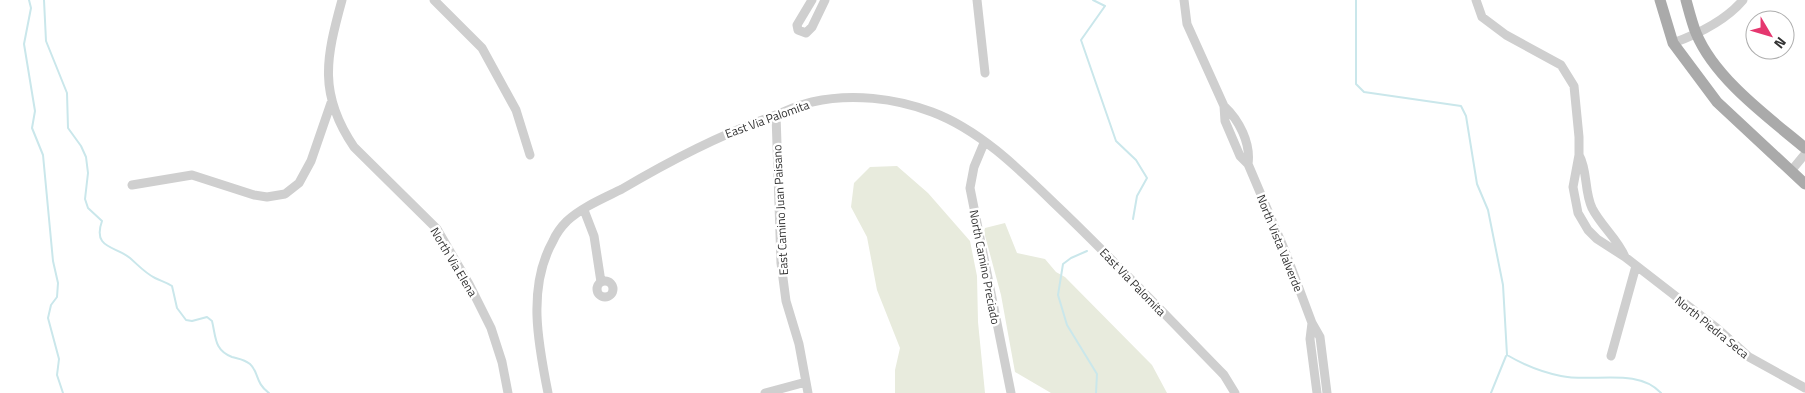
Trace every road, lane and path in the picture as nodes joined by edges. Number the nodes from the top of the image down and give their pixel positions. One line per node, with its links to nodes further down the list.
1 (342, 0): 14 (street)
2 (434, 0): 19 (street)
3 (812, 0): 4 (street)
4 (825, 0)
5 (977, 0): 13 (street)
6 (1184, 0): 28 (street, North Vista Valverde)
7 (1476, 0): 20 (street, North Piedra Seca)
8 (1660, 0): 12 (main road)
9 (1686, 0): 11 (main road)
10 (1743, 0): 11 (street)
11 (1696, 34): 12 (street); 17 (main road)
12 (1673, 43): 21 (main road)
13 (985, 73)
14 (330, 103): 23 (street); 32 (street, North Via Elena)
15 (776, 115): 16 (street, East Via Palomita); 24 (street, East Via Palomita); 30 (street, East Camino Juan Paisano)
16 (984, 143): 36 (street, North Camino Preciado); 37 (street, East Via Palomita)
17 (1805, 148)
18 (1805, 154): 21 (street)
19 (530, 155)
20 (1579, 155): 25 (street, North Piedra Seca); 25 (street, North Piedra Seca)
21 (1791, 171): 22 (main road)
22 (1805, 184)
23 (132, 185)
24 (584, 210): 27 (street); 33 (street, East Via Palomita)
25 (1625, 257): 26 (street, North Piedra Seca)
26 (1636, 266): 29 (street); 31 (street, North Piedra Seca)
27 (600, 282)
28 (1312, 323): 38 (street, North Vista Valverde); 39 (street, North Vista Valverde)
29 (1611, 356)
30 (806, 382): 34 (street); 35 (street, East Camino Juan Paisano)
31 (1805, 388)
32 (508, 393)
33 (548, 393)
34 (765, 393)
35 (808, 393)
36 (1011, 393)
37 (1235, 393)
38 (1317, 393)
39 (1327, 393)

